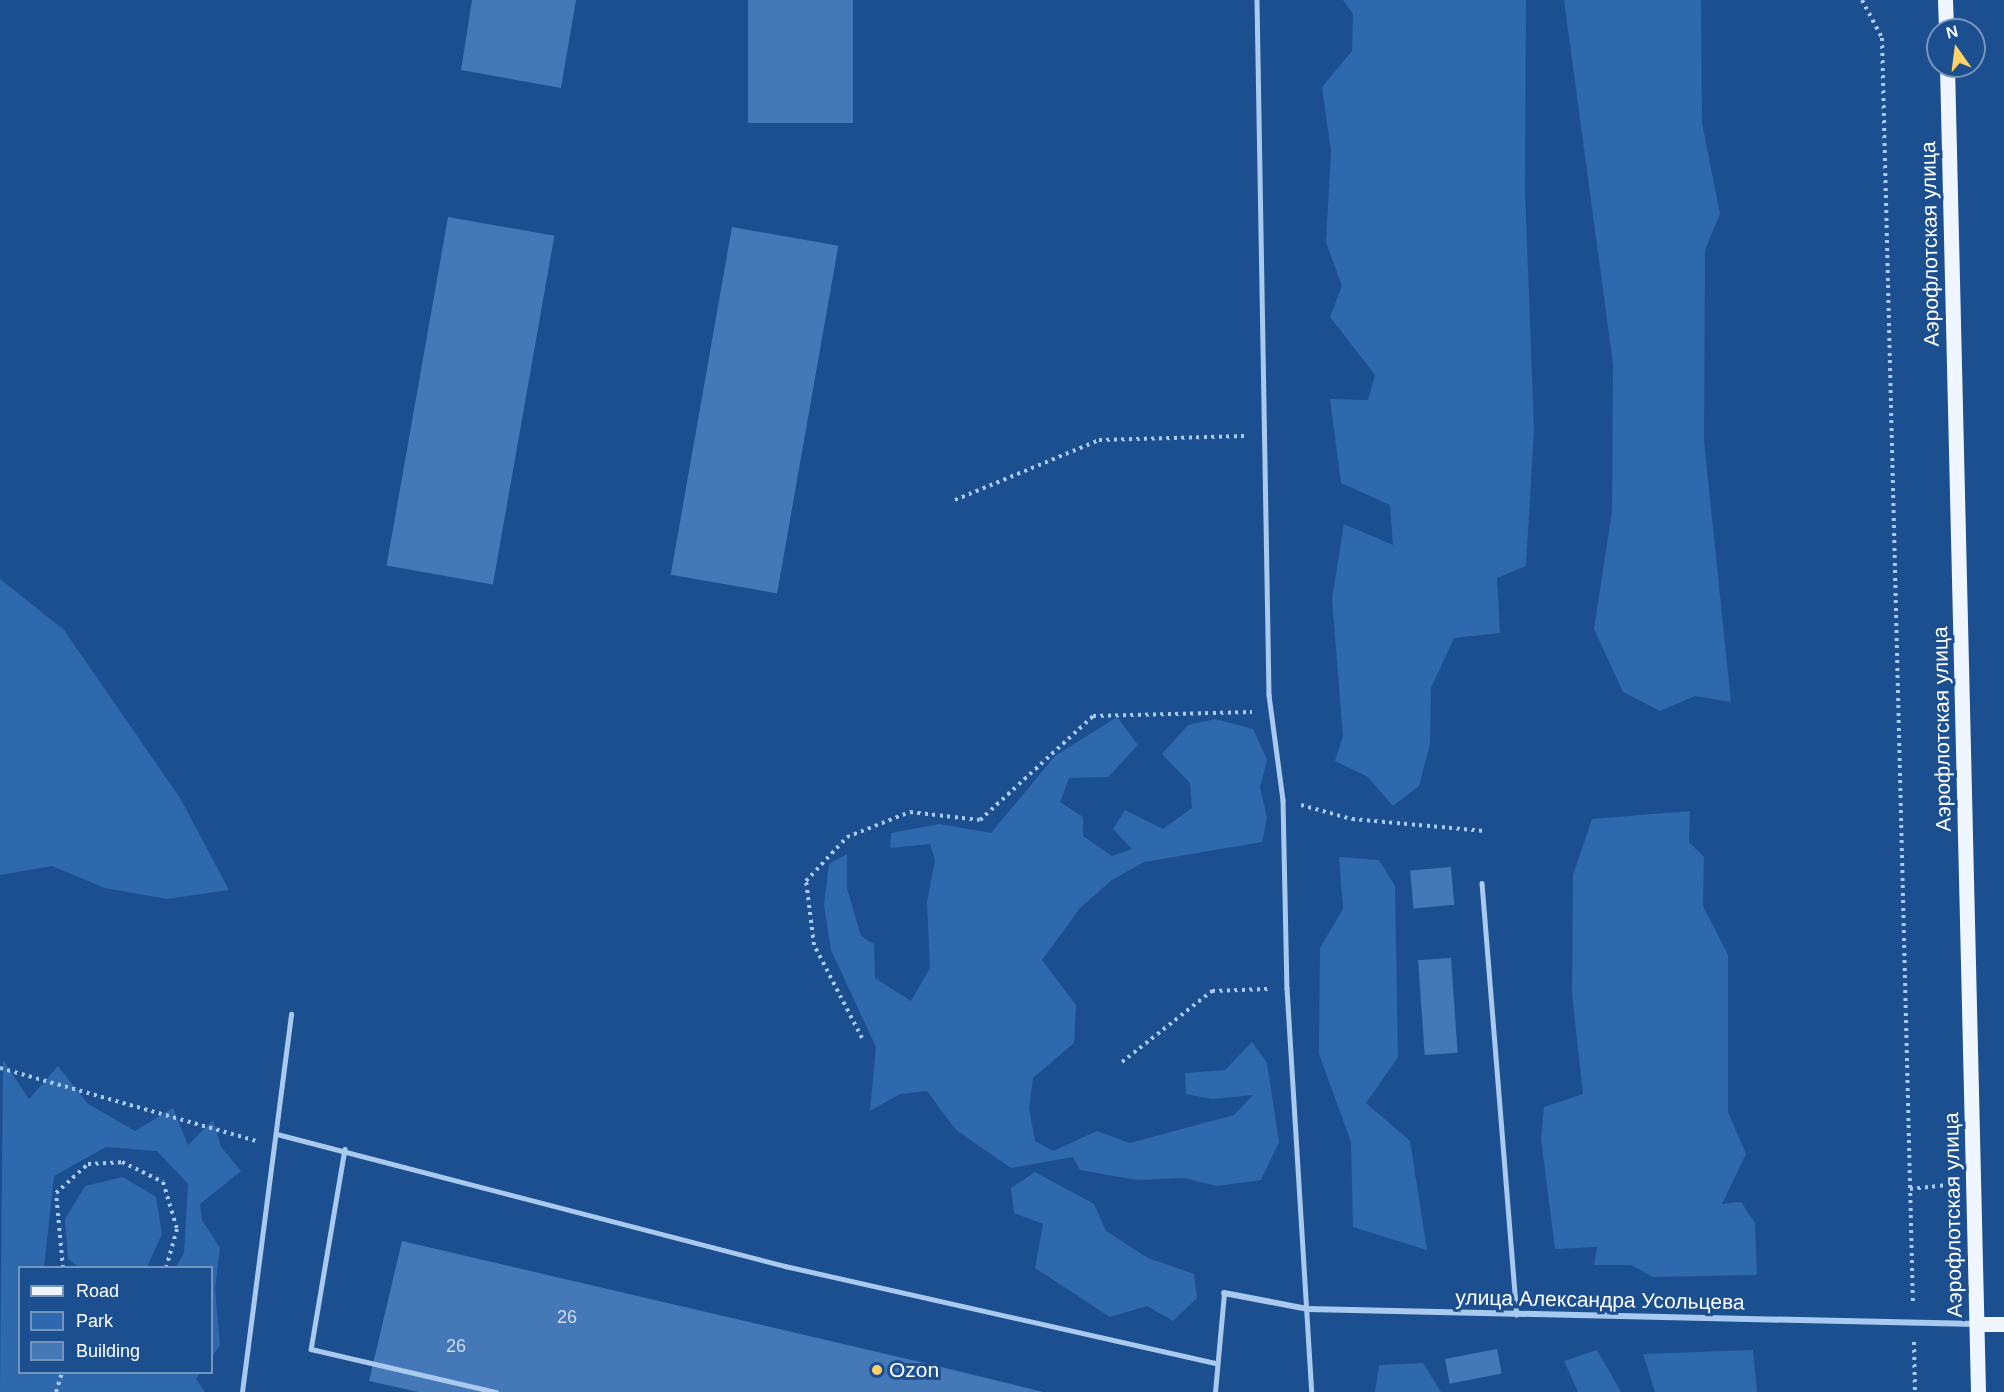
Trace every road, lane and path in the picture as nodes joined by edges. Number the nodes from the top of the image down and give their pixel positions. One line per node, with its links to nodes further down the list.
1 (1257, 0): 6 (lane)
2 (1862, 0): 25 (path)
3 (1945, 0): 4 (main road)
4 (1946, 18)
5 (1947, 78): 26 (main road, Аэрофлотская улица)
6 (1267, 436): 7 (path); 8 (lane)
7 (955, 500)
8 (1271, 712): 9 (lane); 14 (path)
9 (1283, 800): 10 (path); 12 (lane)
10 (1484, 831)
11 (1482, 883): 24 (lane)
12 (1287, 988): 15 (path); 23 (lane)
13 (291, 1014): 17 (lane)
14 (862, 1038)
15 (1122, 1062)
16 (0, 1068): 18 (path)
17 (277, 1134): 18 (lane); 19 (lane)
18 (276, 1146): 31 (lane)
19 (345, 1149): 28 (lane); 32 (lane)
20 (63, 1266): 21 (path)
21 (167, 1266)
22 (1224, 1293): 23 (street, улица Александра Усольцева); 28 (lane)
23 (1308, 1309): 24 (street, улица Александра Усольцева); 34 (lane)
24 (1517, 1315): 25 (street, улица Александра Усольцева)
25 (1913, 1322): 26 (street, улица Александра Усольцева); 35 (path)
26 (1977, 1324): 27 (main road); 36 (main road, Аэрофлотская улица)
27 (2004, 1324)
28 (1217, 1363): 33 (lane)
29 (61, 1374): 30 (path)
30 (56, 1392)
31 (242, 1392)
32 (496, 1392)
33 (1215, 1392)
34 (1312, 1392)
35 (1916, 1392)
36 (1978, 1392)

